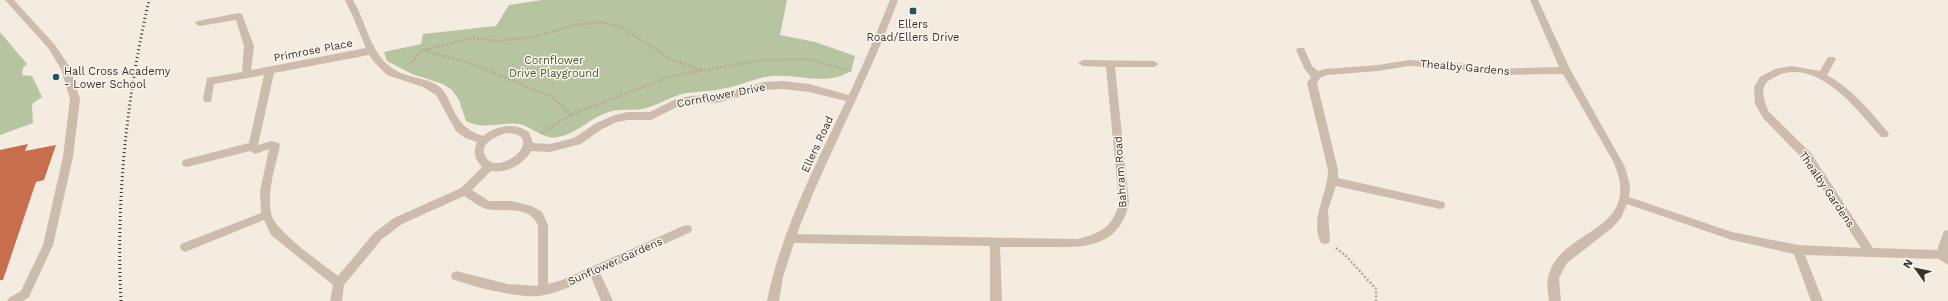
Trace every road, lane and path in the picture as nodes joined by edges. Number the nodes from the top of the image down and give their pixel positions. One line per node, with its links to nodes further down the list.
1 (9, 0): 48 (street)
2 (350, 0): 6 (street)
3 (894, 0): 17 (street, Ellers Road)
4 (1534, 0): 14 (street)
5 (200, 23): 16 (street)
6 (370, 50): 13 (street, Primrose Place); 20 (street)
7 (423, 50): 15 (path); 20 (path); 23 (path)
8 (1301, 50): 18 (street)
9 (1831, 59): 19 (street)
10 (1083, 63): 11 (street)
11 (1110, 64): 12 (street); 39 (street, Bahram Road)
12 (1154, 64)
13 (270, 70): 16 (street); 27 (street, Primrose Place)
14 (1565, 70): 18 (street, Thealby Gardens); 32 (street)
15 (701, 71): 17 (path); 23 (path)
16 (246, 74): 21 (street)
17 (863, 74): 22 (street, Ellers Road)
18 (1317, 76): 30 (street)
19 (1822, 76): 24 (street, Thealby Gardens); 42 (street, Thealby Gardens)
20 (398, 78): 25 (street)
21 (208, 98)
22 (851, 99): 26 (street, Cornflower Drive); 37 (street, Ellers Road)
23 (571, 115): 26 (path)
24 (1884, 134)
25 (484, 140): 26 (street); 29 (street)
26 (528, 144): 29 (street)
27 (253, 146): 28 (street); 34 (street)
28 (186, 163)
29 (489, 166): 31 (street)
30 (1334, 182): 33 (street); 38 (street)
31 (465, 191): 46 (street); 47 (street)
32 (1624, 200): 41 (street); 54 (street)
33 (1440, 205)
34 (266, 215): 40 (street); 46 (street)
35 (687, 229): 44 (street, Sunflower Gardens)
36 (1948, 234): 43 (street)
37 (790, 238): 39 (street, Bahram Road); 51 (street, Ellers Road)
38 (1325, 240): 53 (path)
39 (995, 242): 52 (street)
40 (185, 247)
41 (1798, 250): 42 (street); 55 (street)
42 (1870, 253): 43 (street)
43 (1944, 257)
44 (594, 271): 47 (street, Sunflower Gardens); 50 (street)
45 (456, 276): 47 (street, Sunflower Gardens)
46 (339, 283): 49 (street)
47 (543, 290)
48 (13, 301)
49 (336, 301)
50 (607, 301)
51 (773, 301)
52 (996, 301)
53 (1376, 301)
54 (1554, 301)
55 (1817, 301)

